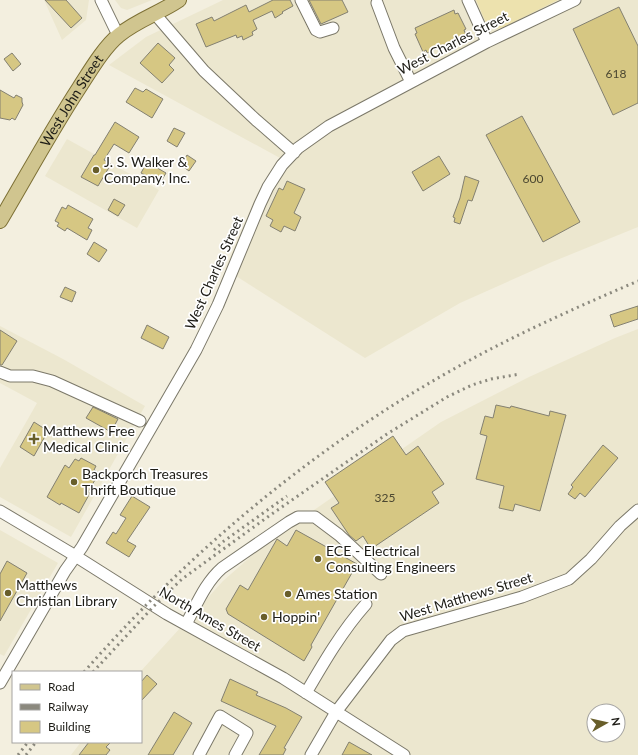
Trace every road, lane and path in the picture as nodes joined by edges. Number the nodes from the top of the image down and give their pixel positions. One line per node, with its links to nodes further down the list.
1 (101, 0): 10 (street)
2 (191, 0): 6 (main road, West John Street)
3 (301, 0): 9 (street)
4 (468, 0): 11 (street)
5 (575, 0): 11 (street, West Charles Street)
6 (174, 3): 8 (main road, West John Street)
7 (377, 3): 12 (street)
8 (155, 14): 10 (main road, West John Street); 13 (street)
9 (333, 28)
10 (118, 35): 14 (main road, West John Street)
11 (487, 42): 12 (street, West Charles Street)
12 (411, 82): 13 (street, West Charles Street)
13 (294, 153): 19 (street, West Charles Street)
14 (0, 221)
15 (0, 372): 16 (street)
16 (140, 421)
17 (638, 510): 25 (street, West Matthews Street)
18 (0, 511): 19 (street, North Ames Street)
19 (76, 556): 22 (street, North Ames Street); 23 (street, West Charles Street)
20 (381, 574): 22 (street)
21 (366, 604): 24 (street)
22 (186, 624): 24 (street, North Ames Street)
23 (0, 683)
24 (306, 693): 25 (street, North Ames Street)
25 (336, 712): 28 (street, West Matthews Street); 29 (street, North Ames Street)
26 (199, 755): 27 (street)
27 (235, 755)
28 (311, 755)
29 (404, 755)

